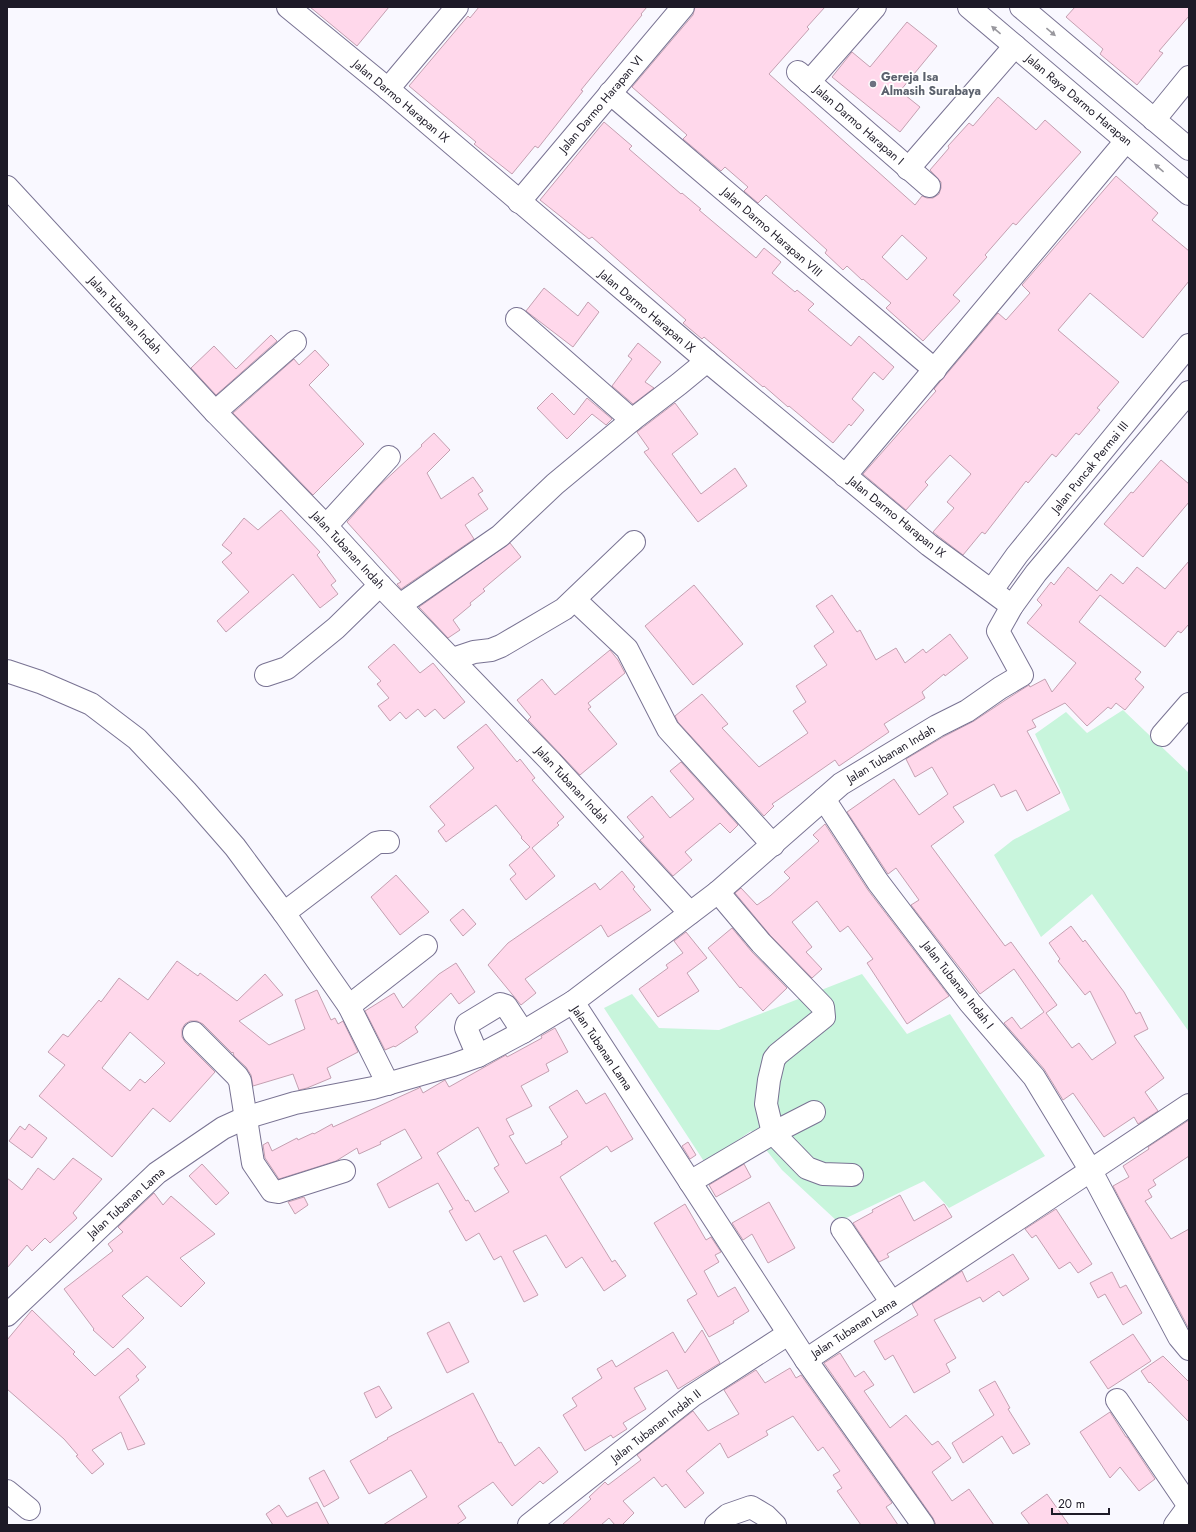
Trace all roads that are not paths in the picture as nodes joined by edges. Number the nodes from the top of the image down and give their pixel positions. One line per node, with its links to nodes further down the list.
1 (288, 7): 9 (street, Jalan Darmo Harapan IX)
2 (457, 7): 9 (street)
3 (683, 7): 10 (street, Jalan Darmo Harapan VI)
4 (875, 7): 14 (street, Jalan Darmo Harapan I)
5 (969, 7): 7 (street, Jalan Raya Darmo Harapan, one-way to 5)
6 (1029, 10): 11 (street, one-way to 11)
7 (1015, 46): 12 (street, Jalan Raya Darmo Harapan); 14 (street, Jalan Darmo Harapan I)
8 (1189, 77): 11 (street)
9 (388, 89): 18 (street, Jalan Darmo Harapan IX)
10 (610, 93): 18 (street, Jalan Darmo Harapan VI); 23 (street, Jalan Darmo Harapan VIII)
11 (1154, 120): 13 (street)
12 (1126, 141): 17 (street, Jalan Raya Darmo Harapan, one-way to 12); 23 (street)
13 (1189, 149)
14 (908, 169): 15 (street, Jalan Darmo Harapan I)
15 (929, 186)
16 (7, 187): 25 (street, Jalan Tubanan Indah)
17 (1189, 194)
18 (519, 202): 22 (street, Jalan Darmo Harapan IX)
19 (517, 320): 26 (street)
20 (295, 342): 25 (street)
21 (1189, 344): 32 (street, Jalan Puncak Permai III)
22 (707, 361): 26 (street); 28 (street, Jalan Darmo Harapan IX)
23 (935, 370): 28 (street)
24 (1189, 392): 35 (street)
25 (215, 412): 29 (street, Jalan Tubanan Indah)
26 (632, 420): 34 (street)
27 (389, 458): 29 (street)
28 (845, 476): 32 (street, Jalan Darmo Harapan IX)
29 (326, 526): 31 (street, Jalan Tubanan Indah)
30 (634, 542): 33 (street)
31 (380, 585): 34 (street, Jalan Tubanan Indah); 38 (street)
32 (992, 590): 35 (street, Jalan Darmo Harapan IX)
33 (574, 600): 36 (street); 43 (street)
34 (400, 605): 36 (street, Jalan Tubanan Indah)
35 (1012, 606): 41 (street, Jalan Tubanan Indah)
36 (453, 659): 46 (street, Jalan Tubanan Indah)
37 (7, 671): 45 (street)
38 (266, 675)
39 (1189, 704): 40 (street)
40 (1162, 735)
41 (824, 799): 43 (street, Jalan Tubanan Indah); 59 (street, Jalan Tubanan Indah I)
42 (388, 842): 45 (street)
43 (773, 844): 44 (street, Jalan Tubanan Indah)
44 (718, 892): 46 (street, Jalan Tubanan Indah); 57 (street)
45 (284, 913): 49 (street)
46 (690, 913): 48 (street, Jalan Tubanan Indah)
47 (426, 946): 49 (street)
48 (574, 1002): 50 (street, Jalan Tubanan Lama); 61 (street, Jalan Tubanan Lama)
49 (349, 1006): 53 (street)
50 (523, 1032): 52 (street, Jalan Tubanan Lama); 52 (street)
51 (194, 1033): 56 (street)
52 (478, 1056): 53 (street, Jalan Tubanan Lama)
53 (388, 1084): 56 (street, Jalan Tubanan Lama)
54 (1189, 1105): 59 (street, Jalan Tubanan Lama)
55 (814, 1112): 57 (street)
56 (245, 1118): 58 (street); 64 (street, Jalan Tubanan Lama)
57 (773, 1133): 60 (street); 61 (street)
58 (344, 1171)
59 (1091, 1171): 63 (street, Jalan Tubanan Lama); 66 (street)
60 (852, 1175)
61 (690, 1182): 65 (street, Jalan Tubanan Lama)
62 (842, 1229): 63 (street)
63 (892, 1304): 67 (street, Jalan Tubanan Lama)
64 (7, 1315)
65 (788, 1334): 67 (street, Jalan Tubanan Lama); 72 (street, Jalan Tubanan Indah II)
66 (1189, 1349)
67 (806, 1360): 75 (street)
68 (1117, 1400): 70 (street)
69 (7, 1491): 71 (street)
70 (1189, 1506): 76 (street)
71 (29, 1509)
72 (529, 1525)
73 (716, 1525): 74 (street)
74 (775, 1525)
75 (923, 1525)
76 (1175, 1525)

